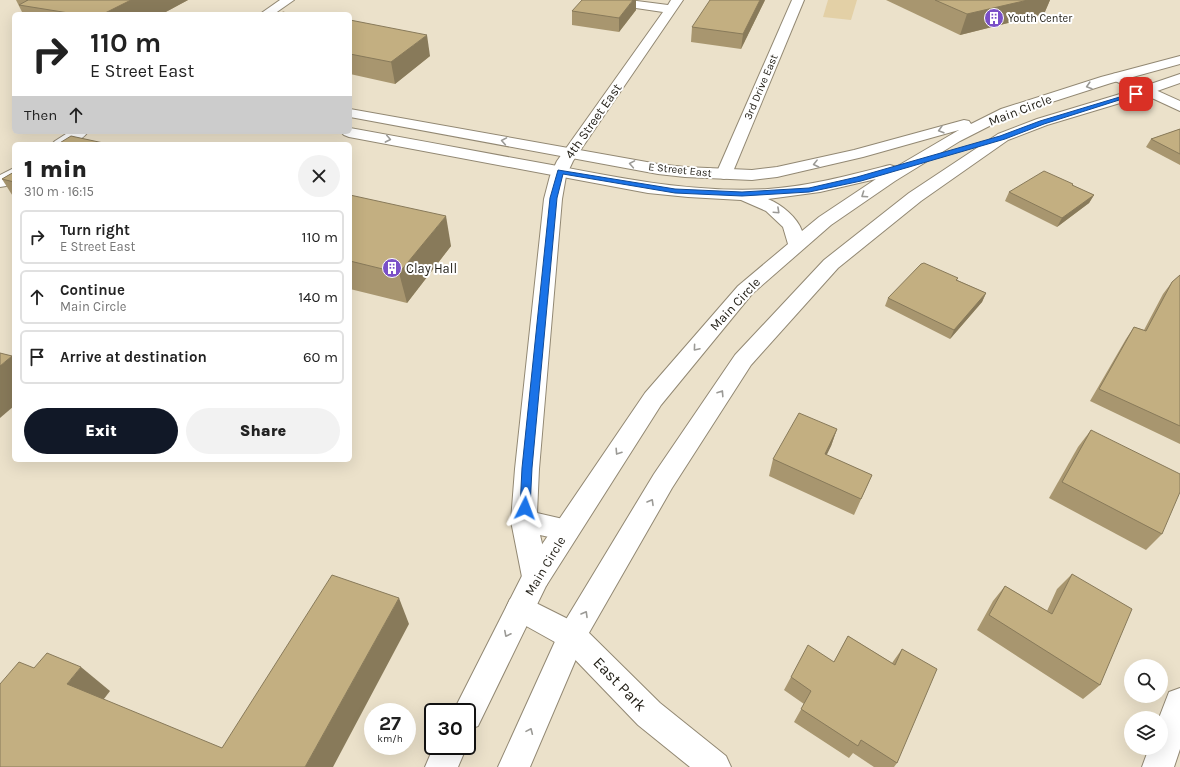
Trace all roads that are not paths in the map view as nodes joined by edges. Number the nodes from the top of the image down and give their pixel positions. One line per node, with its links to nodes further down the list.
1 (288, 0): 5 (street)
2 (602, 0): 4 (street)
3 (798, 0): 21 (street, 3rd Drive East)
4 (674, 5): 17 (street, 4th Street East)
5 (269, 12)
6 (1180, 60): 7 (street, Main Circle)
7 (1118, 77): 9 (street); 11 (street, Main Circle, one-way to 11)
8 (1180, 78): 9 (street, Main Circle)
9 (1145, 91): 10 (street); 15 (street, Main Circle)
10 (1180, 107)
11 (1006, 112): 18 (street, Main Circle); 21 (street, E Street East, one-way to 21)
12 (352, 114): 17 (street, E Street East, one-way to 12)
13 (352, 133): 19 (street, E Street East, one-way to 19)
14 (77, 134): 16 (street)
15 (1003, 137): 18 (street, E Street East); 29 (street, Main Circle, one-way to 15)
16 (63, 142)
17 (570, 153): 19 (street, 4th Street East); 21 (street, E Street East, one-way to 17)
18 (913, 163): 23 (street, E Street East); 24 (street, Main Circle, one-way to 24)
19 (560, 171): 23 (street, E Street East); 25 (street, 4th Street East)
20 (12, 174): 22 (street)
21 (724, 174)
22 (0, 182)
23 (742, 194): 24 (street, one-way to 24)
24 (797, 244): 26 (street, Main Circle, one-way to 26)
25 (524, 522): 26 (street); 27 (street, 4th Street East)
26 (567, 530): 27 (street, Main Circle)
27 (536, 577): 28 (street, Main Circle)
28 (520, 608): 29 (street, East Park); 30 (street, Main Circle, one-way to 30)
29 (572, 636): 34 (street, Main Circle, one-way to 29); 35 (street, East Park)
30 (472, 703)
31 (1180, 703): 36 (street)
32 (447, 755): 33 (street)
33 (441, 767)
34 (514, 767)
35 (715, 767)
36 (1158, 767)

